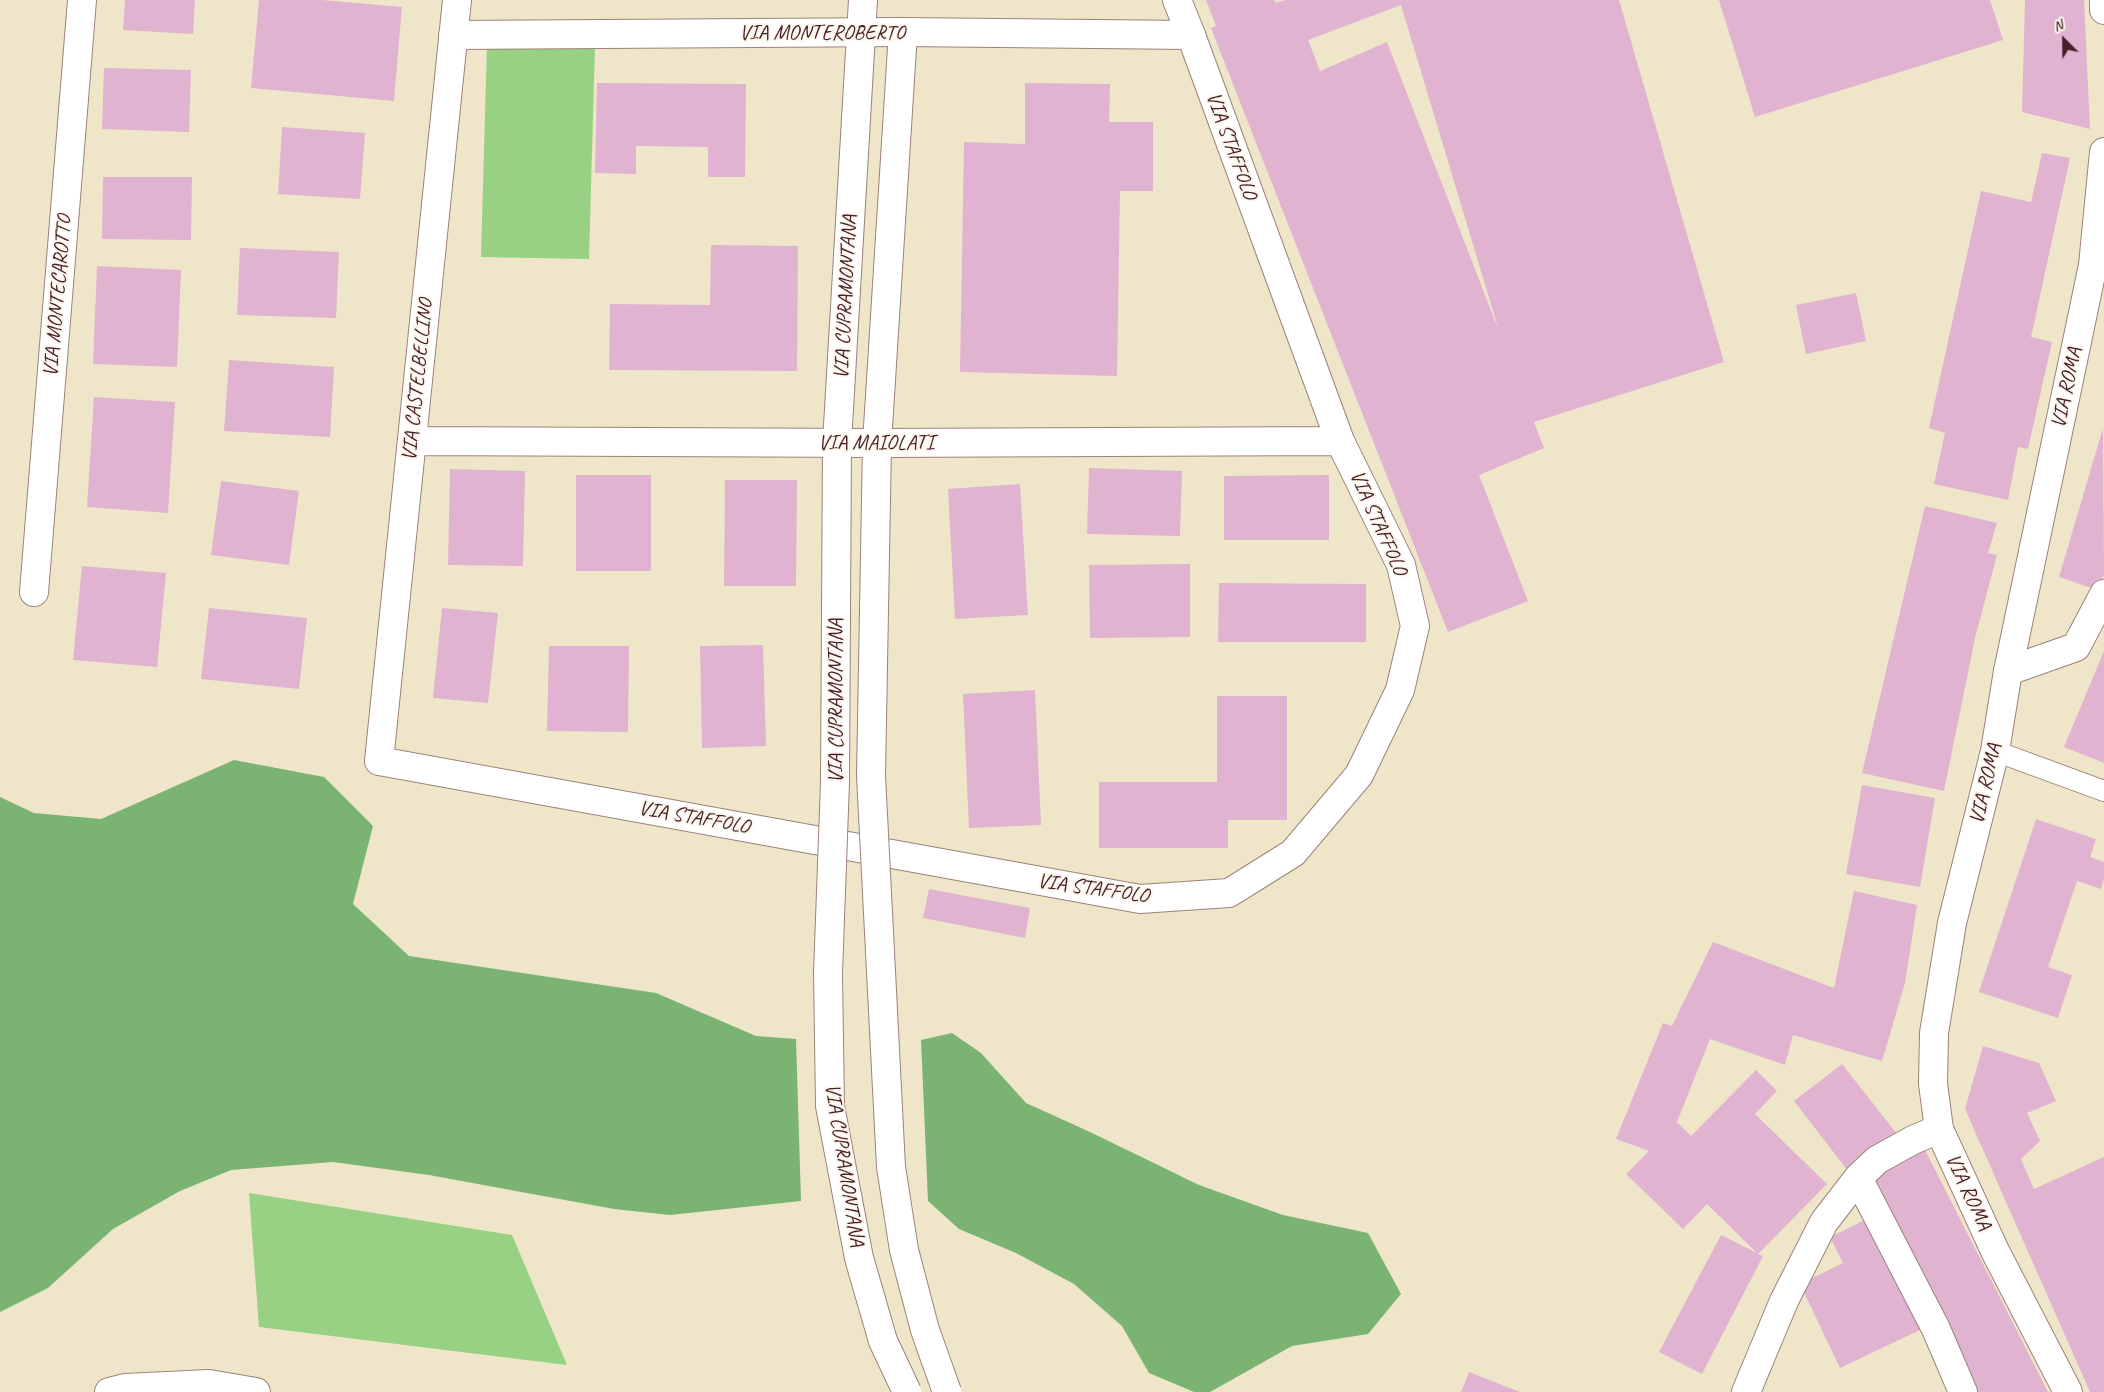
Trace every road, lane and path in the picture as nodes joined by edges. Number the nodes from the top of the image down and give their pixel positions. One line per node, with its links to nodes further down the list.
1 (82, 0): 16 (street, VIA MONTECAROTTO)
2 (457, 0): 9 (street, VIA CASTELBELLINO)
3 (862, 0): 7 (street, VIA CUPRAMONTANA)
4 (1177, 0): 10 (street, VIA STAFFOLO)
5 (2104, 0): 6 (street)
6 (2104, 10)
7 (860, 32): 8 (street, VIA MONTEROBERTO); 9 (street, VIA MONTEROBERTO); 14 (street, VIA CUPRAMONTANA)
8 (903, 32): 10 (street, VIA MONTEROBERTO); 15 (street, VIA CUPRAMONTANA)
9 (453, 35): 12 (street, VIA CASTELBELLINO)
10 (1190, 35): 13 (street, VIA STAFFOLO)
11 (2104, 152): 18 (street, VIA ROMA)
12 (412, 441): 14 (street, VIA MAIOLATI); 20 (street, VIA CASTELBELLINO)
13 (1340, 441): 15 (street, VIA MAIOLATI); 20 (street, VIA STAFFOLO)
14 (837, 442): 15 (street, VIA MAIOLATI); 26 (street, VIA CUPRAMONTANA, bridge)
15 (877, 443): 27 (street, VIA CUPRAMONTANA, bridge)
16 (34, 592)
17 (2104, 594): 18 (street)
18 (2008, 671): 19 (street, VIA ROMA)
19 (1995, 751): 21 (lane); 22 (street, VIA ROMA)
20 (379, 761)
21 (2104, 791)
22 (1939, 1129): 23 (street); 30 (street, VIA ROMA)
23 (1858, 1178): 28 (street); 29 (street)
24 (108, 1392): 25 (street)
25 (256, 1392)
26 (907, 1392)
27 (948, 1392)
28 (1746, 1392)
29 (1963, 1392)
30 (2068, 1392)

